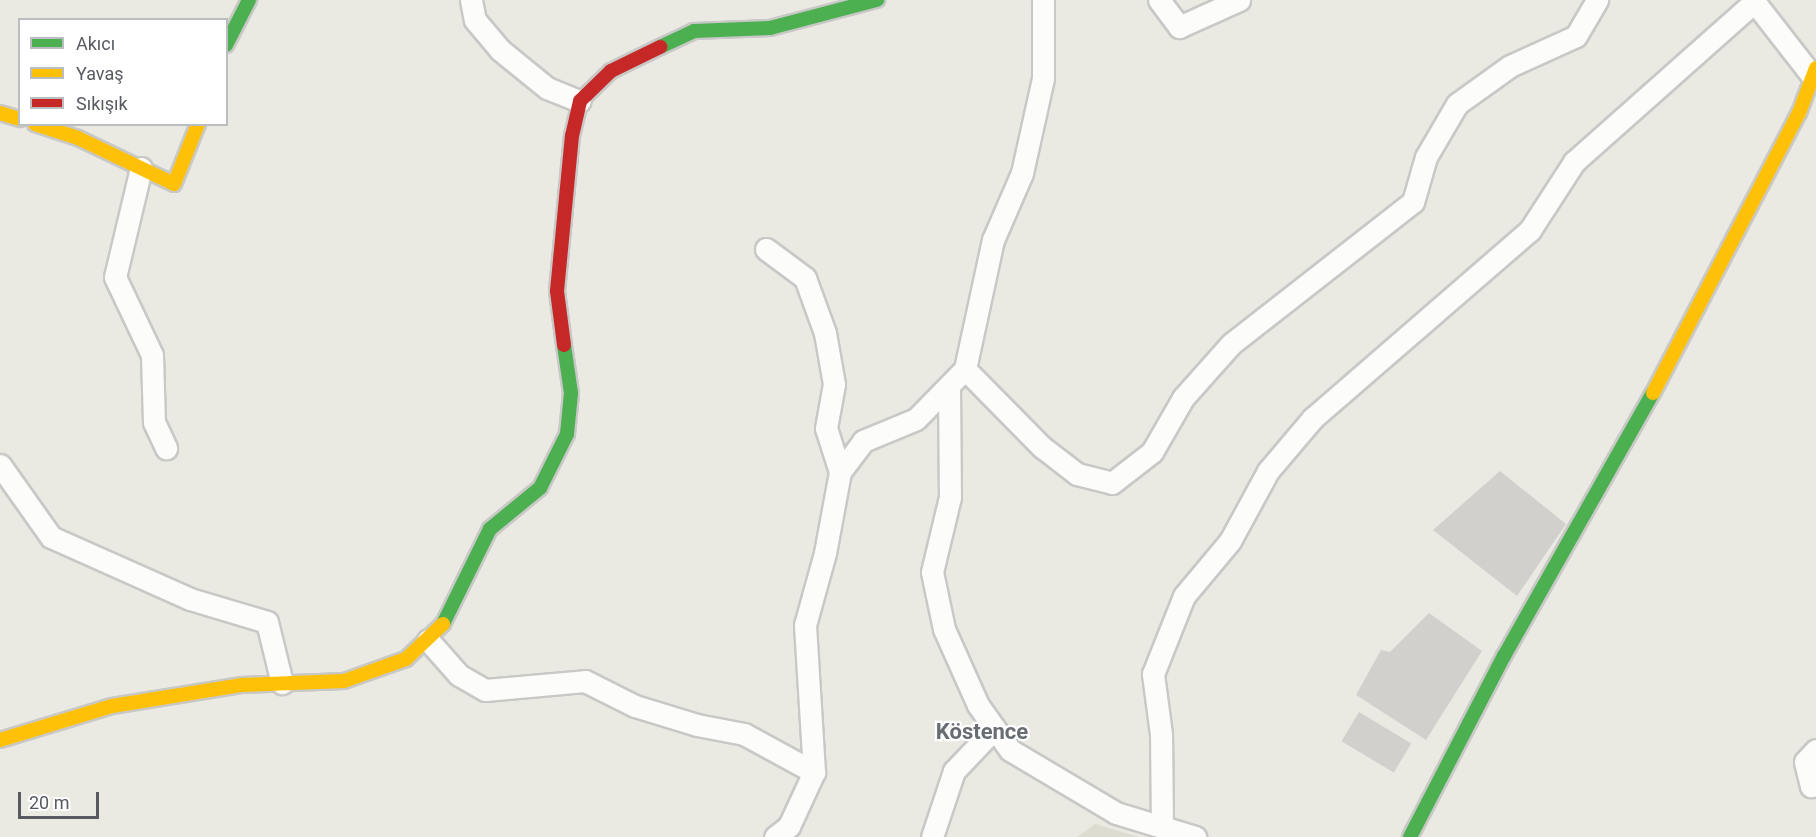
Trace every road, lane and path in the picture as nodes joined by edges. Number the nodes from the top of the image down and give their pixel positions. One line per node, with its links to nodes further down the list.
1 (249, 0): 9 (street)
2 (471, 0): 11 (street)
3 (877, 0): 11 (street)
4 (1043, 0): 18 (street)
5 (1159, 0): 6 (street)
6 (1239, 0)
7 (1597, 0): 18 (street)
8 (1753, 1): 10 (street); 30 (street)
9 (228, 41)
10 (1814, 73): 34 (street)
11 (580, 101): 23 (street)
12 (0, 113): 13 (street)
13 (18, 118)
14 (41, 126): 16 (street)
15 (197, 126): 16 (street)
16 (141, 168): 20 (street)
17 (766, 249): 22 (street)
18 (965, 369): 19 (street)
19 (949, 386): 22 (street); 25 (street)
20 (166, 448)
21 (0, 465): 24 (street)
22 (840, 472): 28 (street)
23 (428, 640): 24 (street); 28 (street)
24 (282, 684): 26 (street)
25 (995, 728): 30 (street); 32 (street)
26 (0, 740)
27 (1816, 750): 29 (street)
28 (814, 772): 31 (street)
29 (1816, 784)
30 (1162, 827): 33 (street)
31 (775, 837)
32 (932, 837)
33 (1195, 837)
34 (1410, 837)

